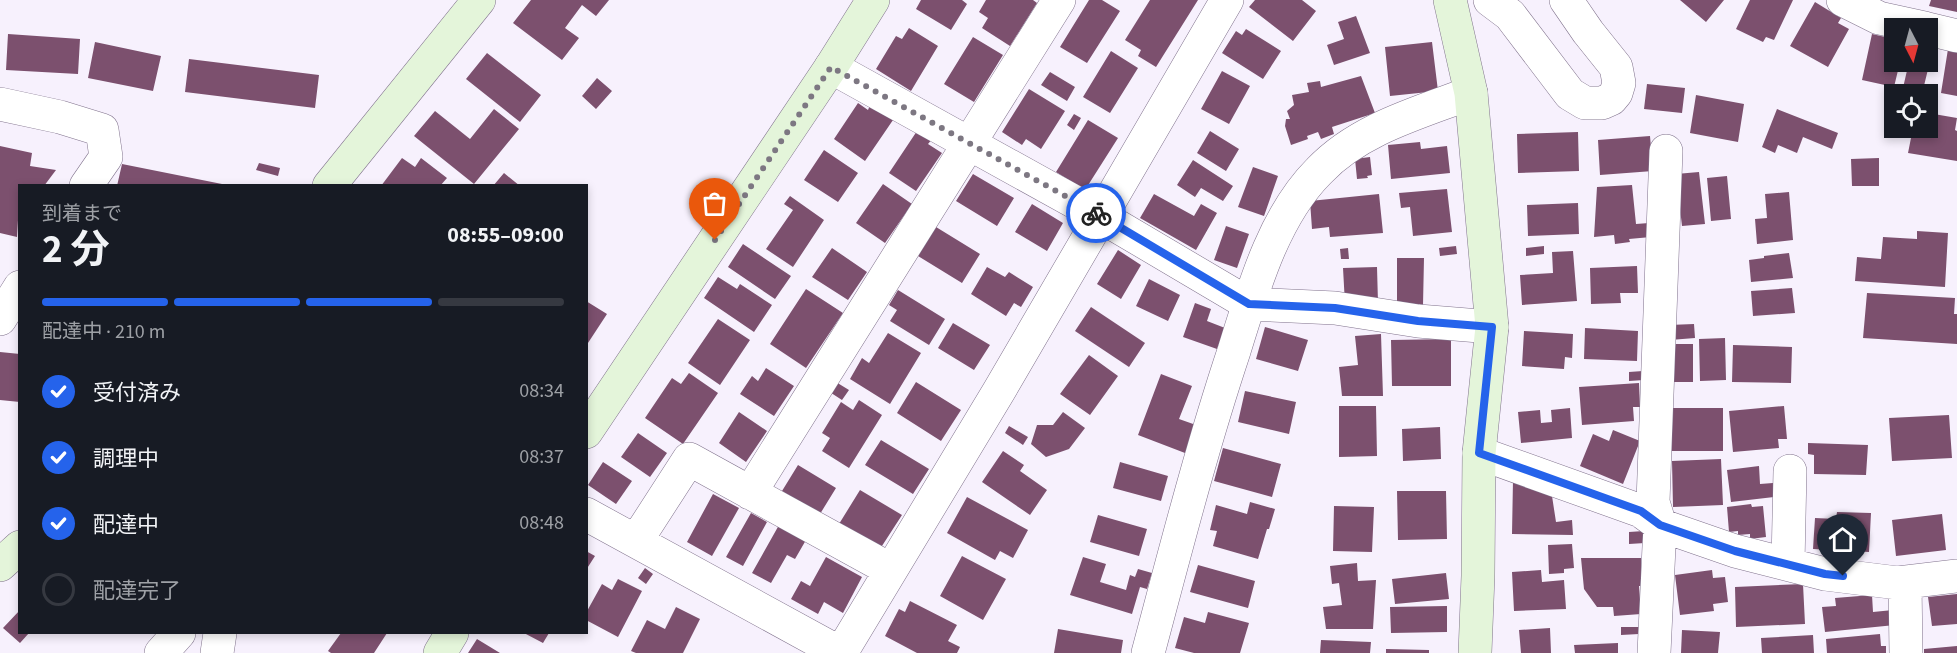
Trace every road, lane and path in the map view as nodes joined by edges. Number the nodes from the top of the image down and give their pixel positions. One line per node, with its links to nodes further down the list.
1 (479, 0): 18 (street)
2 (873, 0): 12 (street)
3 (1059, 0): 15 (street)
4 (1227, 0): 19 (street)
5 (1450, 0): 13 (street)
6 (1490, 0): 7 (street)
7 (1566, 0)
8 (1843, 0): 9 (street)
9 (1884, 19)
10 (1938, 32): 11 (street)
11 (1957, 36)
12 (831, 67): 15 (street); 24 (street)
13 (1472, 93): 21 (street); 23 (street)
14 (0, 104): 17 (street)
15 (968, 143): 19 (street); 27 (street)
16 (1666, 151): 29 (street)
17 (88, 184)
18 (331, 184)
19 (1100, 216): 21 (street); 34 (street)
20 (18, 290): 22 (street)
21 (1249, 304): 23 (street); 44 (street)
22 (0, 319)
23 (1492, 327): 25 (street)
24 (588, 429)
25 (1479, 453): 29 (street); 45 (street)
26 (1790, 471): 32 (street)
27 (750, 493): 30 (street); 34 (street)
28 (588, 515): 30 (street)
29 (1660, 525): 32 (street); 46 (street)
30 (636, 541): 43 (street)
31 (18, 550): 33 (street)
32 (1788, 564): 36 (street)
33 (0, 565)
34 (891, 570): 43 (street)
35 (1957, 576): 36 (street)
36 (1905, 582): 47 (street)
37 (178, 634): 40 (street)
38 (220, 634): 41 (street)
39 (451, 634): 42 (street)
40 (161, 653)
41 (217, 653)
42 (440, 653)
43 (841, 653)
44 (1148, 653)
45 (1475, 653)
46 (1654, 653)
47 (1906, 653)

